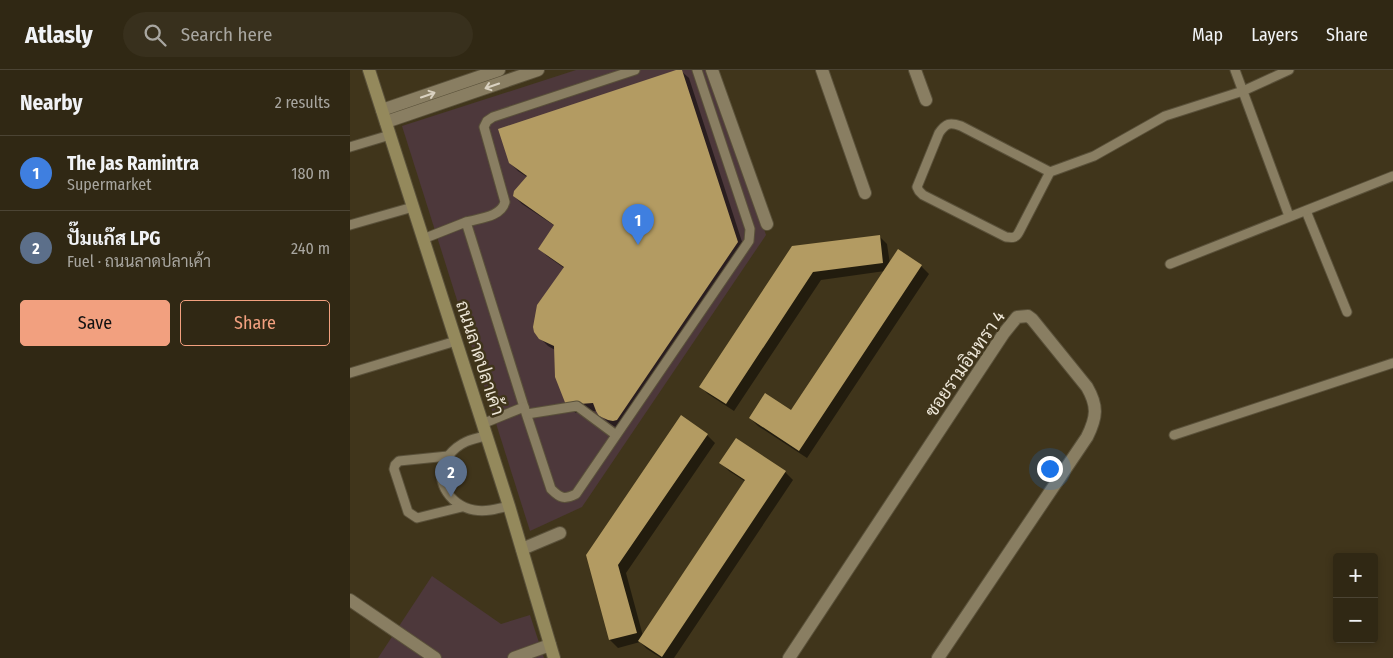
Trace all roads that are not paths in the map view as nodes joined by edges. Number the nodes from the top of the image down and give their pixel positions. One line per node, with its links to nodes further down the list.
1 (368, 70): 13 (main road, ถนนลาดปลาเค้า)
2 (499, 70): 13 (street, one-way to 2)
3 (538, 70): 13 (street, one-way to 13)
4 (635, 70): 22 (lane)
5 (697, 70): 33 (lane)
6 (712, 70): 23 (street)
7 (822, 70): 18 (street)
8 (915, 70): 12 (street)
9 (1235, 70): 11 (lane)
10 (1289, 70): 11 (lane)
11 (1243, 90): 16 (lane); 21 (lane)
12 (926, 100)
13 (384, 116): 14 (main road, ถนนลาดปลาเค้า)
14 (390, 135): 15 (lane); 19 (main road, ถนนลาดปลาเค้า)
15 (350, 147)
16 (1050, 172): 16 (lane)
17 (1393, 176): 20 (lane)
18 (865, 193)
19 (413, 207): 24 (lane); 25 (main road, ถนนลาดปลาเค้า)
20 (1306, 211): 21 (lane); 27 (lane)
21 (1289, 216): 26 (lane)
22 (466, 222): 25 (lane); 31 (lane)
23 (766, 224)
24 (350, 225)
25 (423, 239): 28 (main road, ถนนลาดปลาเค้า)
26 (1170, 264)
27 (1347, 312)
28 (456, 342): 30 (lane); 32 (main road, ถนนลาดปลาเค้า)
29 (1393, 363): 34 (lane)
30 (350, 373)
31 (525, 410): 32 (lane); 33 (lane); 33 (lane)
32 (484, 430): 35 (lane); 36 (main road, ถนนลาดปลาเค้า)
33 (616, 435)
34 (1174, 435)
35 (448, 456): 37 (lane); 37 (lane)
36 (509, 506): 37 (lane); 39 (main road, ถนนลาดปลาเค้า)
37 (462, 507)
38 (560, 533): 39 (street)
39 (522, 549): 41 (main road, ถนนลาดปลาเค้า)
40 (350, 600): 42 (street)
41 (550, 645): 43 (street); 44 (main road, ถนนลาดปลาเค้า)
42 (435, 658)
43 (514, 658)
44 (554, 658)
45 (789, 658): 46 (street, ซอยรามอินทรา 4)
46 (938, 658)

